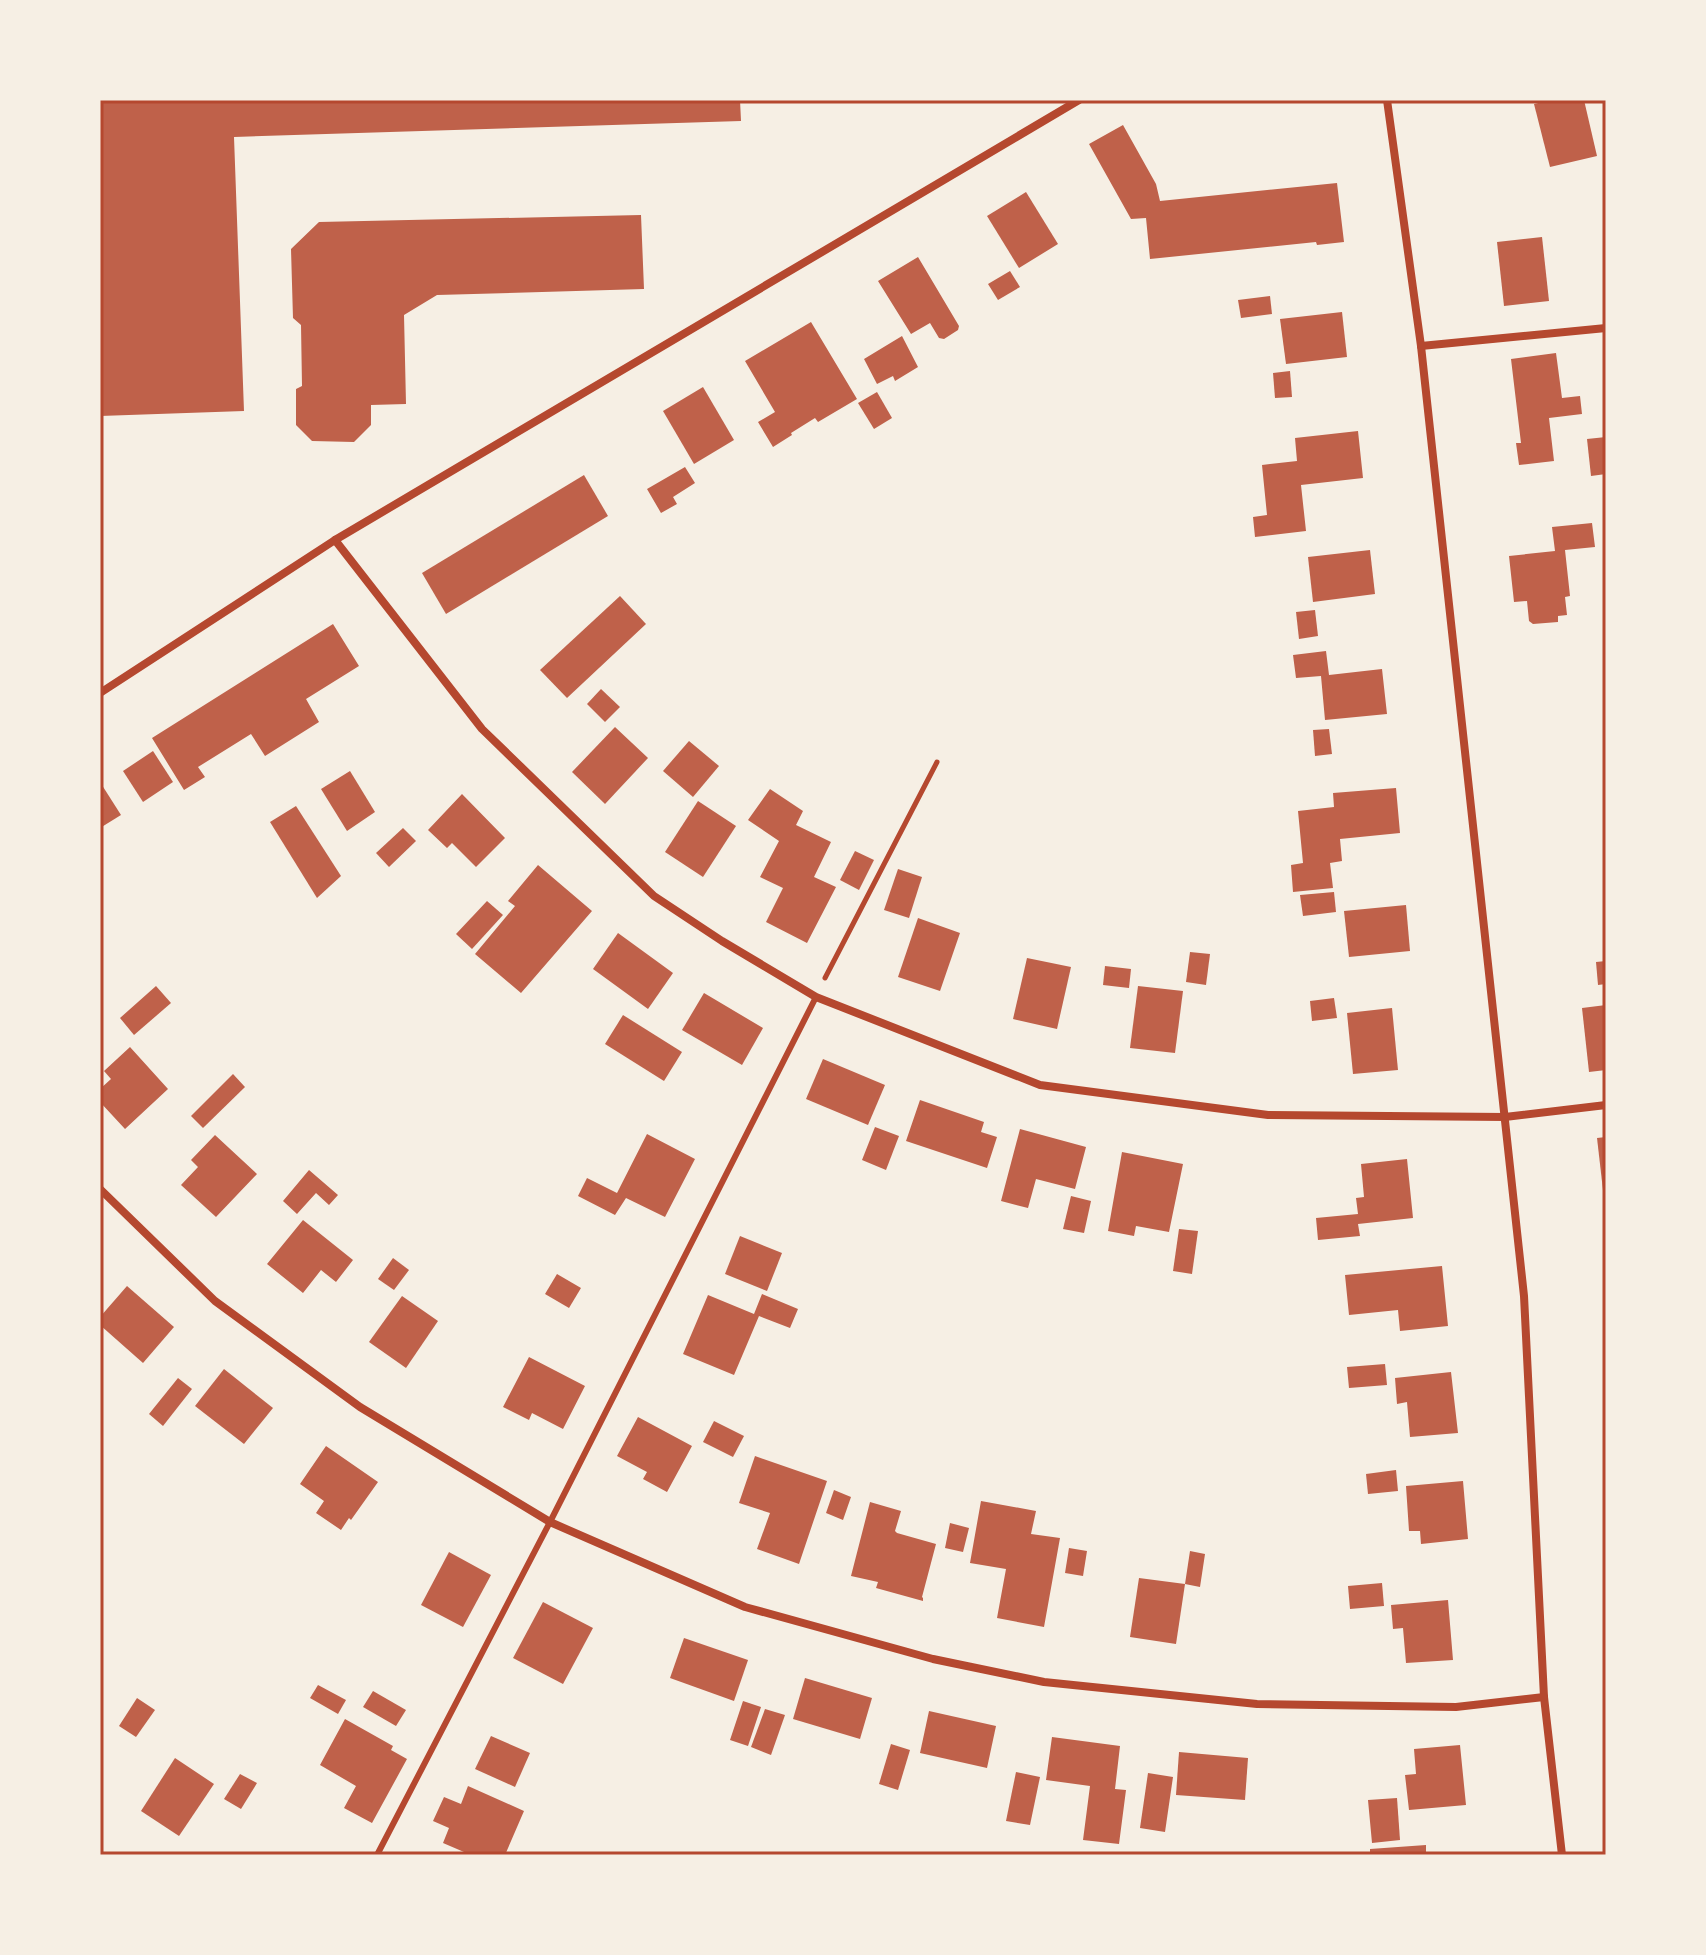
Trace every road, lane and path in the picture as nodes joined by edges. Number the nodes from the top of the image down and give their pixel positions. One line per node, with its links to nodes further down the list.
1 (1079, 100): 5 (street)
2 (1387, 100): 4 (street)
3 (1606, 328): 4 (street)
4 (1421, 346): 10 (street)
5 (335, 540): 6 (street); 8 (street)
6 (100, 693)
7 (937, 762): 8 (path)
8 (816, 997): 10 (street); 12 (lane)
9 (1606, 1105): 10 (street)
10 (1505, 1117): 13 (street)
11 (100, 1189): 12 (street)
12 (550, 1522): 13 (street); 14 (lane)
13 (1544, 1697): 15 (street)
14 (377, 1855)
15 (1562, 1855)

